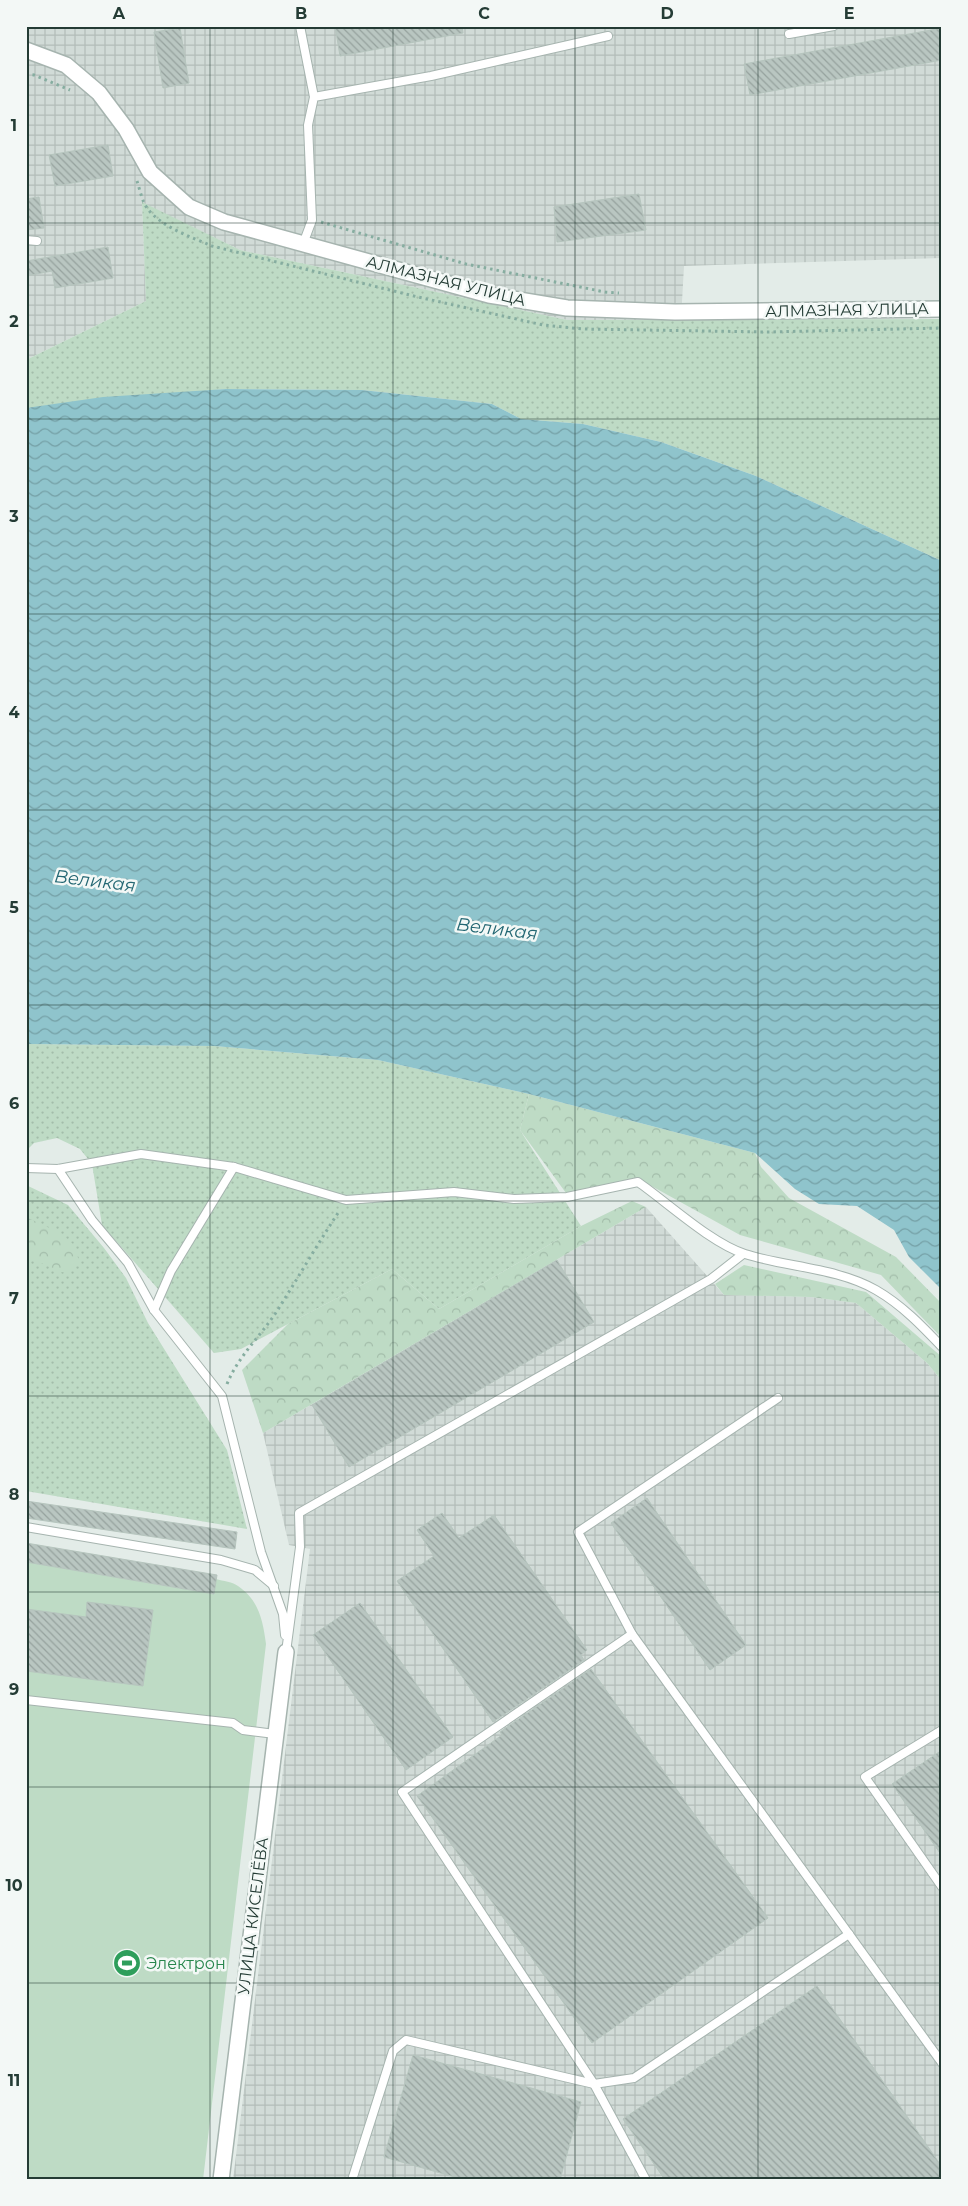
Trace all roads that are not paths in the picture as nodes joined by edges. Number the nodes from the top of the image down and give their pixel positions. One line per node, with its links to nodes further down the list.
1 (300, 26): 6 (lane)
2 (834, 26): 3 (lane)
3 (789, 34)
4 (608, 36): 6 (lane)
5 (26, 50): 9 (street, АЛМАЗНАЯ УЛИЦА)
6 (314, 97): 9 (lane)
7 (26, 240): 8 (lane)
8 (37, 241)
9 (303, 244): 10 (street, АЛМАЗНАЯ УЛИЦА)
10 (942, 309)
11 (234, 1167): 13 (lane); 14 (lane); 15 (lane)
12 (26, 1168): 13 (lane)
13 (58, 1169): 15 (lane)
14 (743, 1254): 16 (lane); 21 (lane)
15 (154, 1310): 19 (lane)
16 (942, 1347)
17 (778, 1398): 20 (lane)
18 (26, 1527): 19 (lane)
19 (275, 1586): 21 (lane)
20 (632, 1634): 26 (lane); 28 (lane)
21 (286, 1652): 24 (street, УЛИЦА КИСЕЛЁВА)
22 (26, 1700): 24 (lane)
23 (942, 1730): 25 (lane)
24 (275, 1734): 29 (street, УЛИЦА КИСЕЛЁВА)
25 (942, 1887)
26 (849, 1934): 27 (lane); 28 (lane)
27 (942, 2063)
28 (594, 2084): 30 (lane); 31 (lane)
29 (221, 2180)
30 (352, 2180)
31 (646, 2180)

